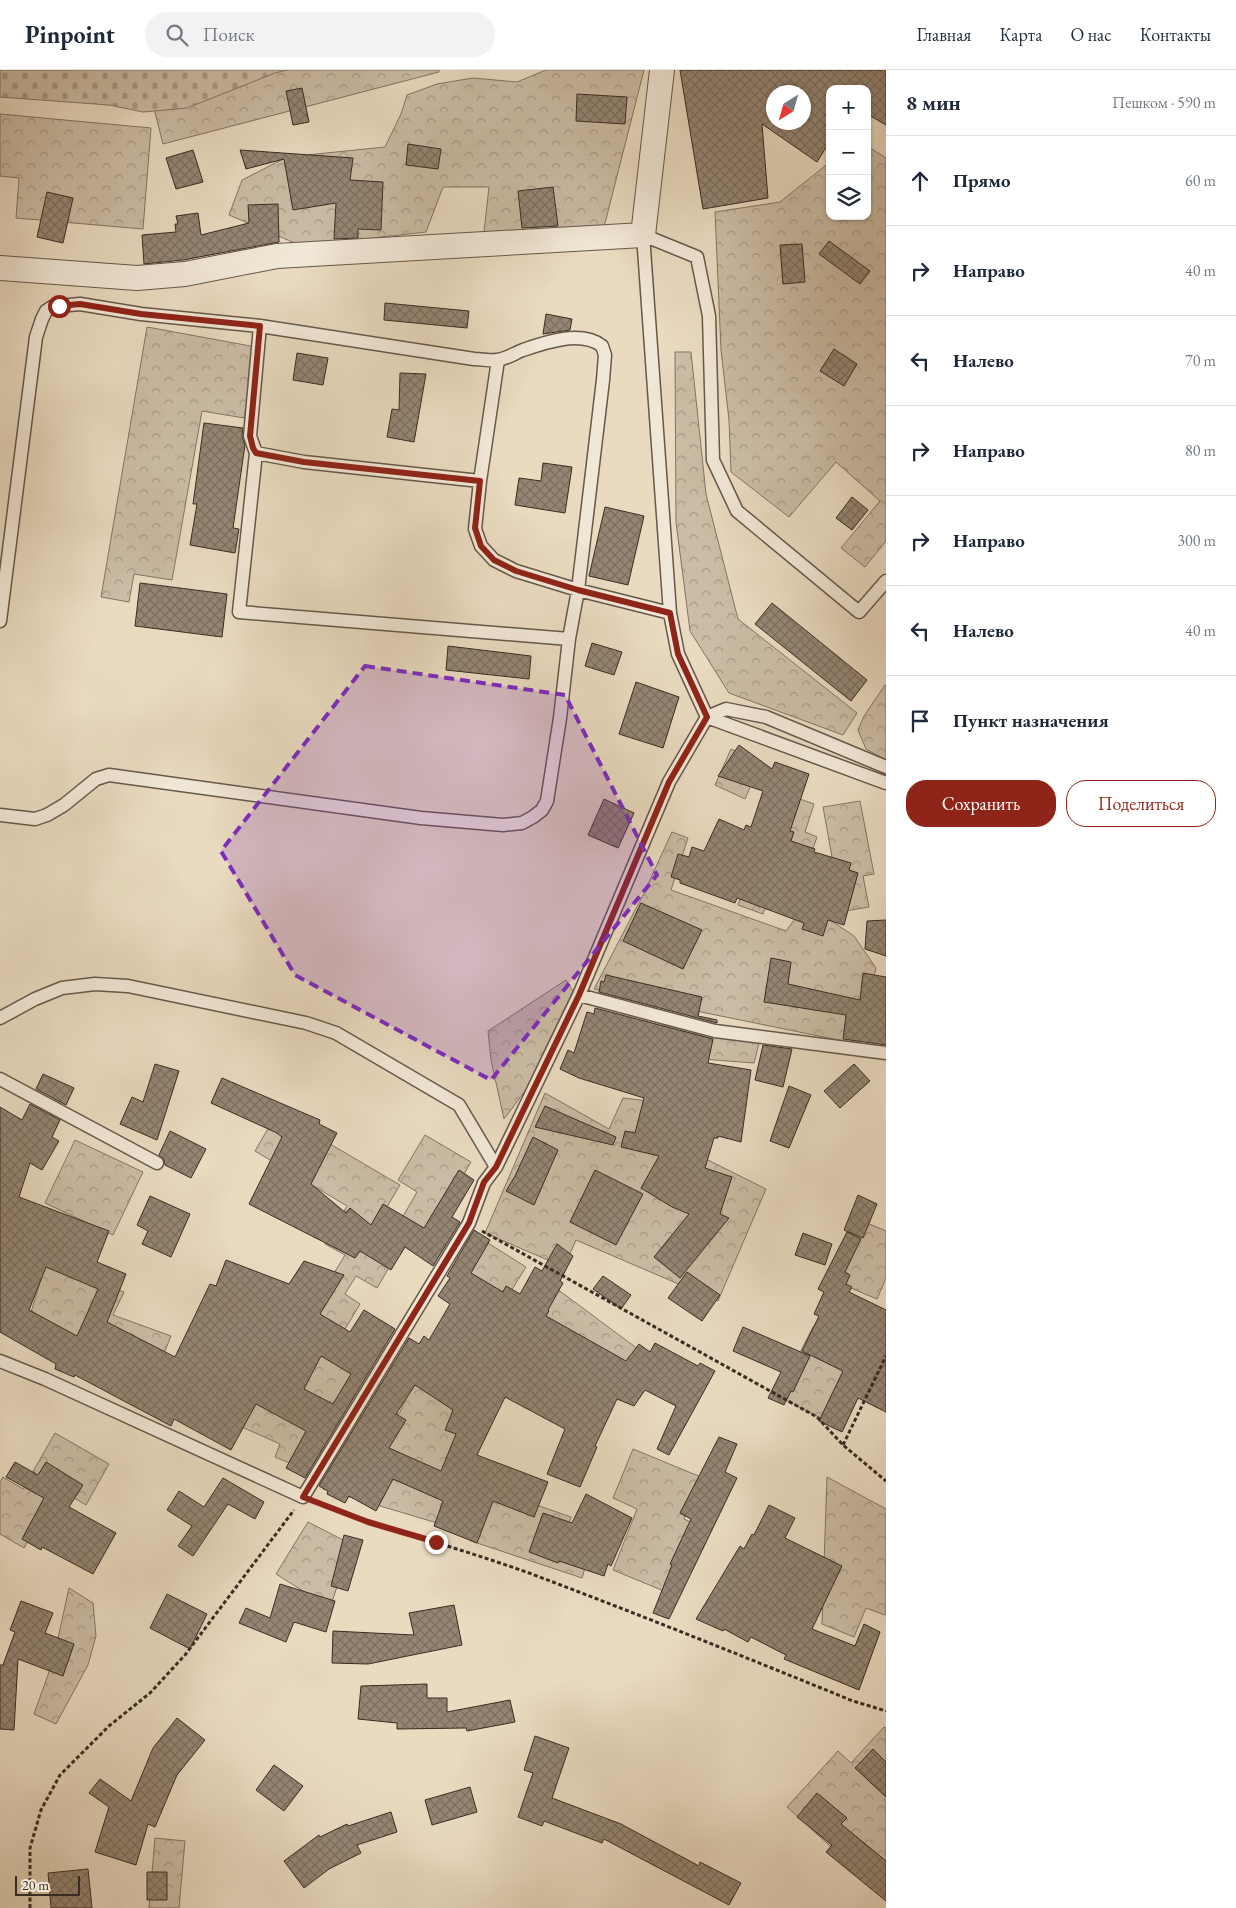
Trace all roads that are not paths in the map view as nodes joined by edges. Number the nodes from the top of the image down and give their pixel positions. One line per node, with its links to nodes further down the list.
1 (662, 70): 2 (street)
2 (643, 235): 3 (street); 8 (lane); 10 (lane)
3 (0, 268)
4 (260, 326): 5 (lane); 6 (lane); 11 (lane)
5 (498, 360): 7 (lane); 9 (lane)
6 (256, 453): 7 (lane); 12 (lane)
7 (480, 481): 9 (lane)
8 (886, 581)
9 (578, 590): 10 (lane); 12 (lane)
10 (670, 613): 13 (lane)
11 (0, 621)
12 (569, 639): 16 (lane)
13 (707, 717): 14 (lane); 15 (lane); 17 (lane)
14 (886, 767)
15 (886, 783)
16 (0, 815)
17 (579, 995): 19 (lane); 22 (lane)
18 (0, 1018): 22 (lane)
19 (886, 1053)
20 (0, 1079): 21 (lane)
21 (157, 1163)
22 (496, 1167): 23 (lane)
23 (0, 1361)

